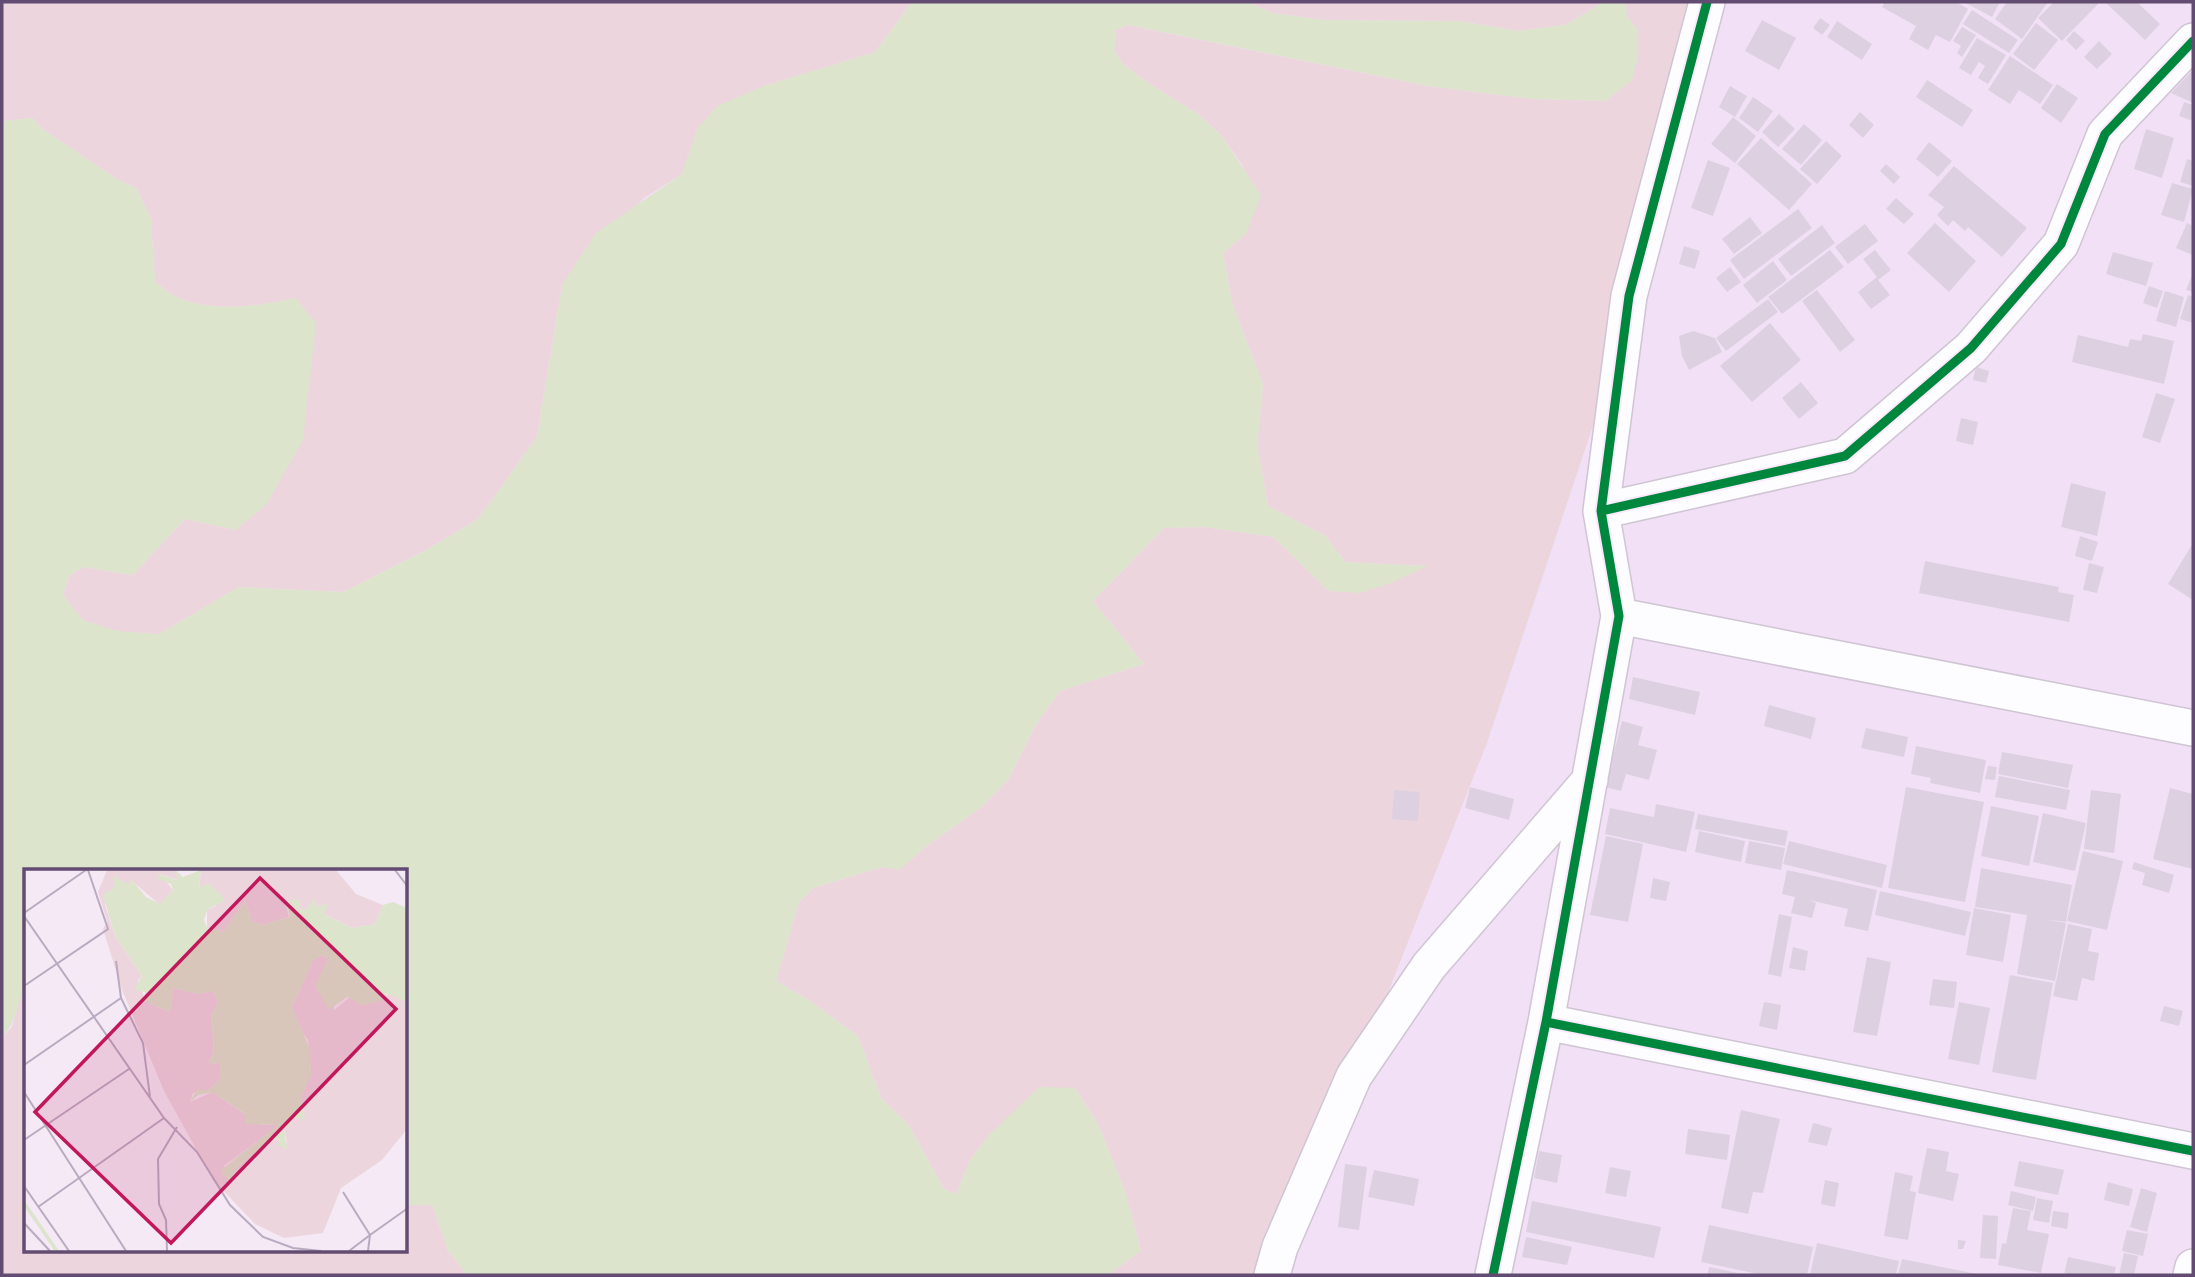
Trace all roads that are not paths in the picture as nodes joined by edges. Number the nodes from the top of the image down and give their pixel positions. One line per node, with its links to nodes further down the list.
1 (1707, 2): 3 (street)
2 (2193, 41): 3 (street)
3 (1601, 511): 4 (street)
4 (1619, 616): 5 (street); 6 (street)
5 (2193, 729)
6 (1590, 779): 7 (street); 10 (street)
7 (1546, 1022): 8 (street); 11 (street)
8 (2193, 1151)
9 (2193, 1267): 12 (street)
10 (1272, 1275)
11 (1493, 1275)
12 (2191, 1275)

